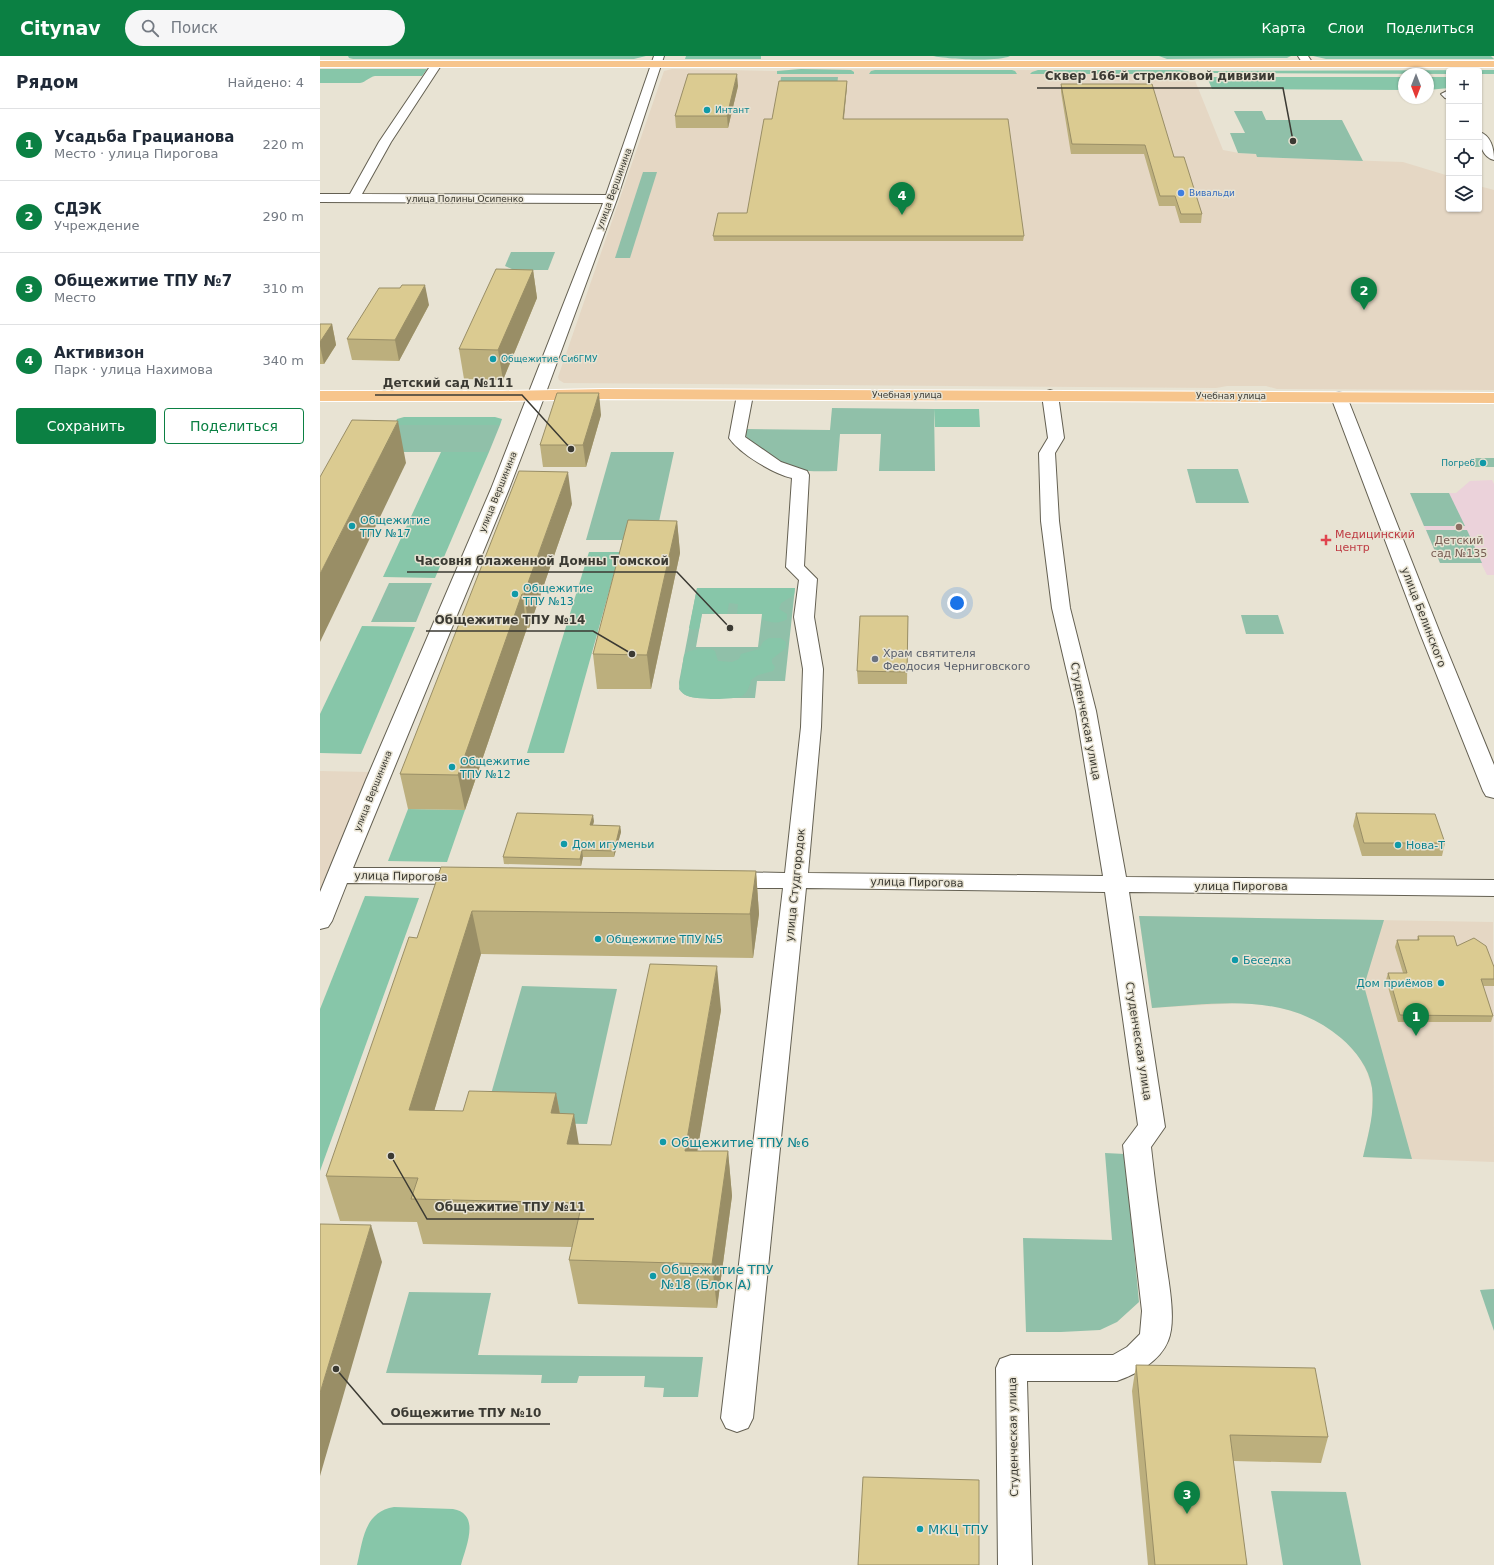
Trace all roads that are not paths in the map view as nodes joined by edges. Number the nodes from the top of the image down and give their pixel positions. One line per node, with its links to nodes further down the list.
1 (658, 60): 2 (main road); 4 (main road); 10 (street, улица Вершинина)
2 (1306, 60): 5 (main road)
3 (320, 64): 4 (main road)
4 (438, 64): 9 (street)
5 (1494, 64)
6 (1482, 140): 7 (street)
7 (1494, 156)
8 (320, 198): 9 (street, улица Полины Осипенко)
9 (354, 198): 10 (street, улица Полины Осипенко)
10 (611, 199): 13 (street, улица Вершинина)
11 (745, 394): 13 (main road, Учебная улица); 14 (main road, Учебная улица); 21 (street, улица Студгородок)
12 (320, 396): 13 (main road, Учебная улица)
13 (537, 396): 18 (street, улица Вершинина)
14 (1050, 396): 15 (main road, Учебная улица); 22 (street, Студенческая улица)
15 (1339, 397): 16 (main road, Учебная улица); 17 (street, улица Белинского)
16 (1494, 398)
17 (1494, 791)
18 (340, 875): 19 (street, улица Пирогова); 24 (street, улица Вершинина)
19 (486, 877)
20 (703, 880): 21 (street, улица Пирогова)
21 (796, 881): 22 (street, улица Пирогова); 25 (street, улица Студгородок)
22 (1116, 885): 23 (street, улица Пирогова); 26 (street, Студенческая улица)
23 (1494, 888)
24 (320, 921)
25 (737, 1418)
26 (1015, 1565)

